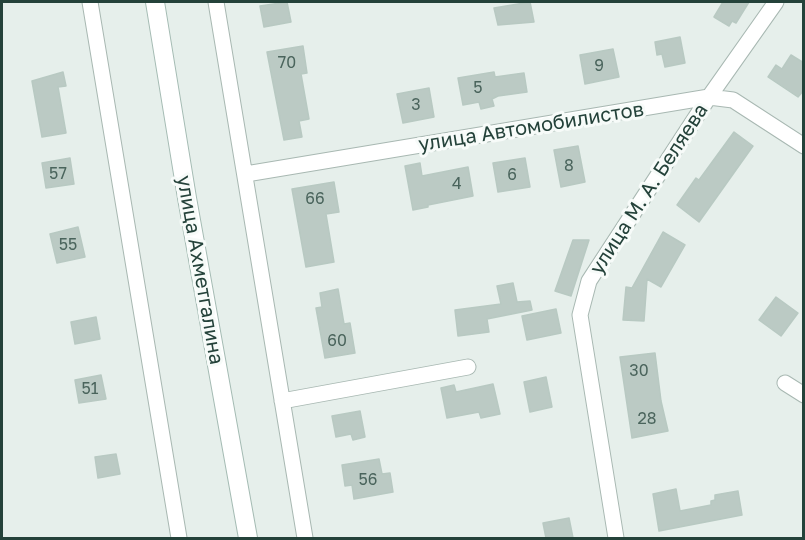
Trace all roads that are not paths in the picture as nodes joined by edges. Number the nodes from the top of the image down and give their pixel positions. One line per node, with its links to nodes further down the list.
1 (90, 2): 12 (street)
2 (155, 2): 13 (main road, улица Ахметгалина)
3 (216, 2): 7 (street)
4 (776, 2): 5 (street, улица М. А. Беляева)
5 (709, 97): 6 (street, улица Автомобилистов); 7 (street, улица Автомобилистов); 15 (street, улица М. А. Беляева)
6 (804, 146)
7 (246, 174): 11 (street)
8 (468, 367): 11 (street)
9 (785, 383): 10 (street)
10 (804, 395)
11 (282, 401): 14 (street)
12 (179, 538)
13 (248, 538)
14 (305, 538)
15 (616, 538)

